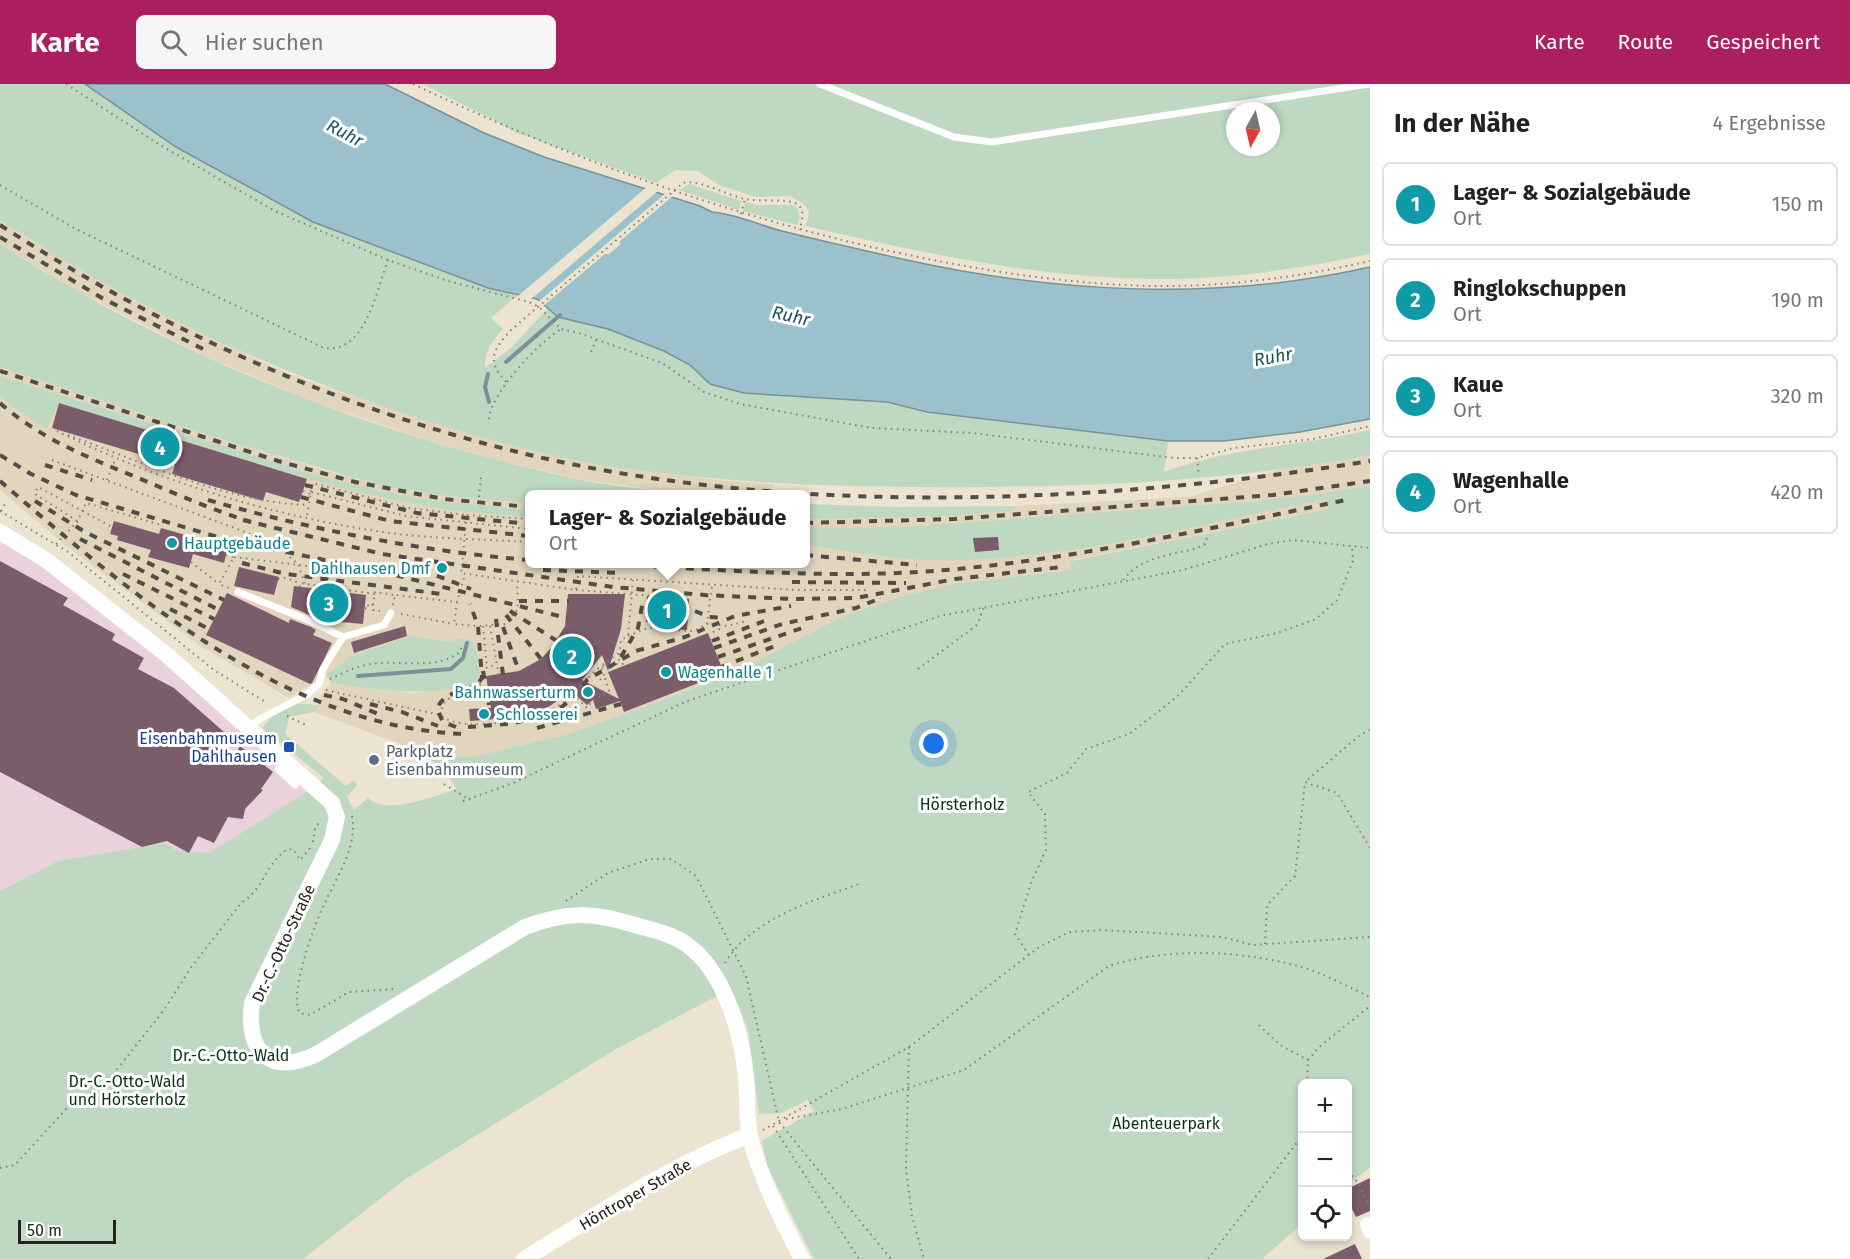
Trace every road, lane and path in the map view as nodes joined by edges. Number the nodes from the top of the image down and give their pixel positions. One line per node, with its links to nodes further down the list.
1 (66, 84): 9 (path)
2 (413, 84): 7 (path)
3 (820, 84): 4 (lane)
4 (1369, 84)
5 (0, 185): 9 (path)
6 (745, 199): 7 (path); 8 (path); 14 (path)
7 (741, 214): 8 (path)
8 (800, 230): 10 (path)
9 (388, 260): 11 (path)
10 (1370, 261)
11 (561, 329): 12 (path); 14 (path)
12 (596, 340): 13 (path); 17 (path)
13 (591, 352)
14 (506, 382): 15 (path)
15 (489, 419)
16 (1370, 426): 17 (path)
17 (1197, 458): 20 (path)
18 (52, 460): 22 (path)
19 (115, 460): 22 (path); 27 (path); 31 (path)
20 (1200, 475)
21 (481, 476): 25 (path)
22 (107, 480): 48 (path)
23 (303, 491): 24 (path)
24 (310, 493): 27 (path); 30 (path); 34 (path)
25 (479, 497)
26 (6, 502): 28 (path)
27 (308, 505): 31 (path)
28 (1, 511): 42 (path)
29 (82, 511): 33 (path); 33 (path); 35 (path); 36 (path)
30 (467, 515): 32 (path); 34 (path)
31 (307, 516): 40 (path)
32 (525, 519)
33 (77, 520): 42 (path)
34 (466, 524): 37 (path); 40 (path)
35 (161, 525)
36 (112, 527)
37 (525, 528)
38 (0, 532): 100 (street)
39 (1209, 534): 53 (path)
40 (465, 538): 41 (path); 50 (path)
41 (525, 542)
42 (56, 544): 97 (path)
43 (1352, 546): 44 (path); 53 (path); 116 (path)
44 (1370, 548)
45 (226, 555): 46 (path)
46 (234, 557): 48 (path); 56 (path)
47 (191, 562): 56 (path)
48 (298, 564): 49 (path); 57 (path)
49 (364, 573)
50 (465, 573): 54 (path); 67 (path)
51 (278, 579): 55 (path)
52 (633, 580): 58 (path); 60 (path); 64 (path)
53 (1123, 580): 69 (path)
54 (517, 582): 60 (path); 76 (path)
55 (300, 583): 57 (path); 59 (path)
56 (219, 584): 62 (path)
57 (305, 584): 63 (path)
58 (712, 585): 61 (path); 74 (path)
59 (300, 587)
60 (576, 590): 64 (path)
61 (868, 590)
62 (238, 592): 80 (lane)
63 (375, 594): 65 (path); 68 (path)
64 (631, 594): 66 (path); 79 (path)
65 (395, 595): 67 (path); 71 (path)
66 (655, 596)
67 (457, 602): 73 (path)
68 (373, 605): 70 (path); 71 (path)
69 (984, 607): 88 (path); 106 (path)
70 (365, 608)
71 (392, 613): 73 (path); 80 (lane)
72 (746, 621): 77 (path)
73 (454, 624): 75 (path)
74 (707, 624): 77 (path); 79 (path)
75 (483, 626): 76 (path); 87 (path)
76 (490, 626): 85 (path)
77 (727, 626): 78 (path)
78 (713, 632)
79 (628, 636): 82 (path)
80 (343, 637): 97 (lane)
81 (462, 646): 92 (path)
82 (620, 652): 83 (path); 86 (path)
83 (616, 664): 84 (path); 86 (path)
84 (628, 664)
85 (497, 665): 87 (path); 90 (path)
86 (601, 666): 89 (path); 96 (path)
87 (487, 667): 98 (path)
88 (918, 669)
89 (604, 675): 91 (path); 94 (path)
90 (499, 676)
91 (600, 680)
92 (325, 681)
93 (614, 686): 94 (path)
94 (608, 687): 96 (path)
95 (343, 694): 98 (path)
96 (573, 694): 98 (path)
97 (275, 710): 99 (path); 100 (lane)
98 (441, 715)
99 (308, 726)
100 (249, 729): 104 (street)
101 (1370, 730): 103 (path)
102 (278, 769): 104 (lane)
103 (1305, 782): 110 (path); 114 (path)
104 (297, 784): 108 (street)
105 (444, 784): 106 (path)
106 (470, 800): 107 (path)
107 (463, 801)
108 (336, 810): 128 (street, Dr.-C.-Otto-Straße); 130 (path)
109 (353, 834): 117 (path)
110 (1370, 848)
111 (862, 883): 115 (path)
112 (561, 904): 115 (path)
113 (1370, 937): 114 (path)
114 (1265, 944): 116 (path)
115 (733, 949): 126 (path)
116 (1029, 956): 121 (path)
117 (398, 987)
118 (1370, 997): 124 (path)
119 (1370, 1006): 122 (path)
120 (1259, 1025): 122 (path)
121 (909, 1047): 124 (path); 125 (path)
122 (1308, 1060): 123 (path)
123 (1307, 1079)
124 (908, 1089): 125 (path); 137 (path)
125 (783, 1119): 126 (path)
126 (779, 1122): 127 (path); 136 (path)
127 (772, 1126): 128 (path); 135 (path)
128 (750, 1135): 133 (street, Höntroper Straße); 134 (street, Dr.-C.-Otto-Straße)
129 (1298, 1141): 138 (path)
130 (0, 1168)
131 (1352, 1176): 132 (path)
132 (1370, 1207)
133 (524, 1259)
134 (802, 1259)
135 (859, 1259)
136 (891, 1259)
137 (924, 1259)
138 (1208, 1259)

